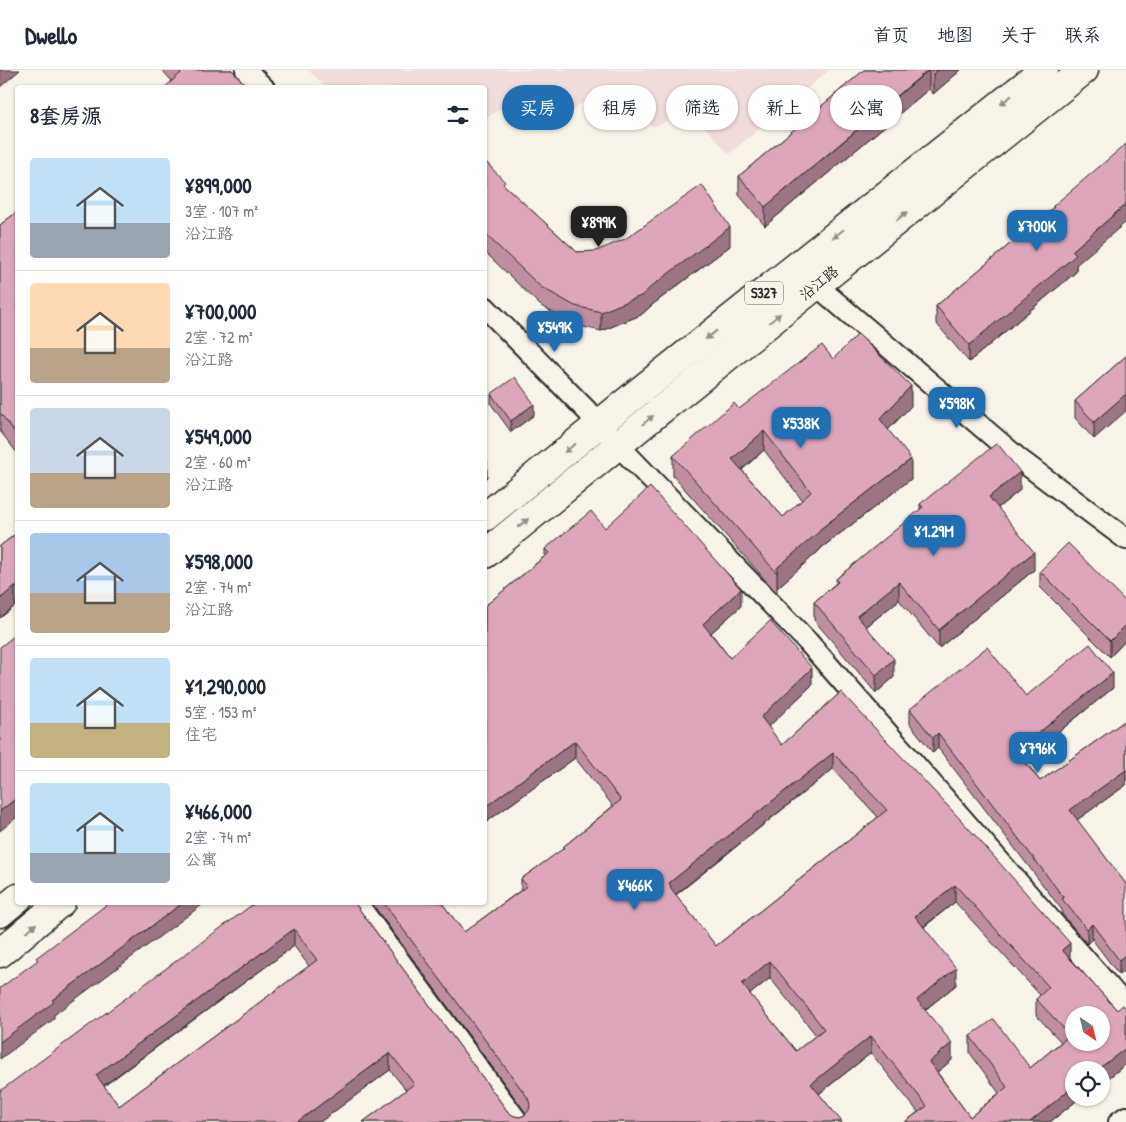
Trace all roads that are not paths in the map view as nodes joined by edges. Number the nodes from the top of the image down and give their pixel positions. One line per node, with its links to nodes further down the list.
1 (246, 70): 4 (street)
2 (1044, 70): 7 (main road, 沿江路 / S327, one-way to 7)
3 (1084, 70): 5 (main road, 沿江路, one-way to 3)
4 (261, 85)
5 (816, 285): 8 (main road, 沿江路, one-way to 5); 10 (street)
6 (487, 309): 7 (street)
7 (600, 424): 8 (street); 9 (main road, 沿江路 / S327, one-way to 9)
8 (618, 445): 11 (main road, 沿江路, one-way to 8); 17 (street)
9 (487, 514)
10 (1126, 539)
11 (487, 552)
12 (15, 900): 15 (main road)
13 (57, 905): 16 (main road, one-way to 13)
14 (358, 905): 19 (street)
15 (0, 913)
16 (0, 953)
17 (1126, 1006)
18 (1126, 1117): 20 (street)
19 (518, 1122)
20 (1119, 1122)

